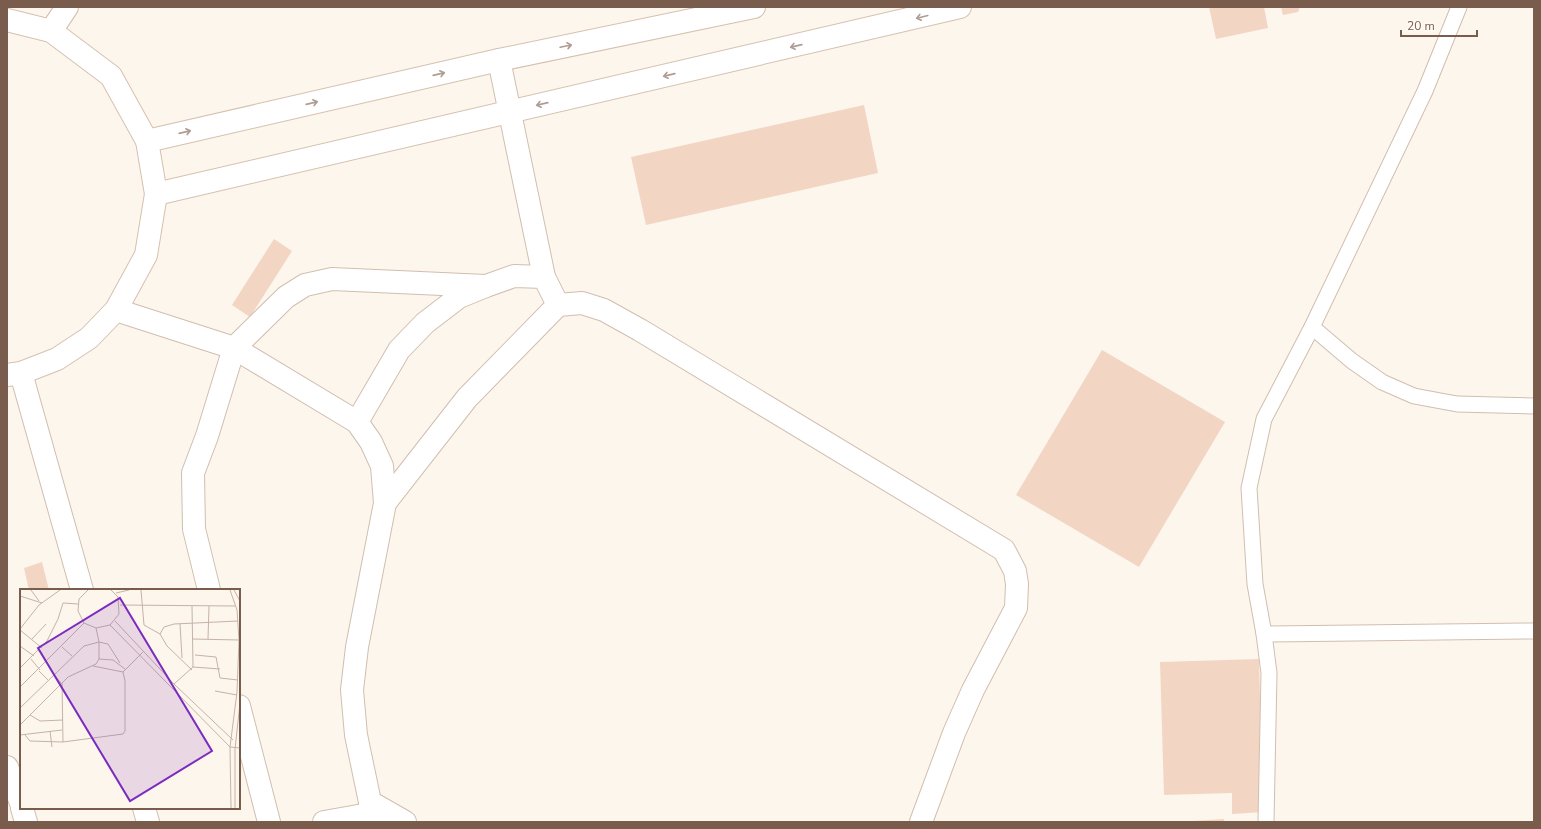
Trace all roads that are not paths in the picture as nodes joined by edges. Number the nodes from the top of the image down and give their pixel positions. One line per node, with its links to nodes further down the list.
1 (68, 7): 6 (street)
2 (754, 7): 7 (street, one-way to 2)
3 (960, 7): 8 (street, one-way to 8)
4 (1459, 7): 15 (lane)
5 (7, 20): 6 (street)
6 (51, 31): 9 (street)
7 (499, 60): 8 (street); 9 (street, one-way to 7)
8 (510, 112): 10 (street); 11 (street)
9 (148, 141): 10 (street)
10 (156, 194): 14 (street)
11 (544, 277): 12 (street); 13 (street)
12 (486, 286): 16 (street); 19 (street)
13 (558, 305): 20 (street); 36 (street)
14 (116, 310): 16 (street); 17 (street)
15 (1312, 327): 18 (lane); 24 (lane)
16 (234, 348): 19 (street); 22 (street)
17 (14, 374): 21 (street)
18 (1534, 406)
19 (357, 422): 20 (street)
20 (385, 503): 30 (street)
21 (82, 589)
22 (209, 589)
23 (1534, 631): 24 (lane)
24 (1264, 634): 37 (lane)
25 (240, 710): 33 (street)
26 (7, 767): 27 (street)
27 (17, 802)
28 (20, 809): 31 (street)
29 (144, 809): 32 (street)
30 (374, 812): 34 (street); 35 (street)
31 (26, 822)
32 (148, 822)
33 (269, 822)
34 (324, 822)
35 (405, 822)
36 (921, 822)
37 (1266, 822)

